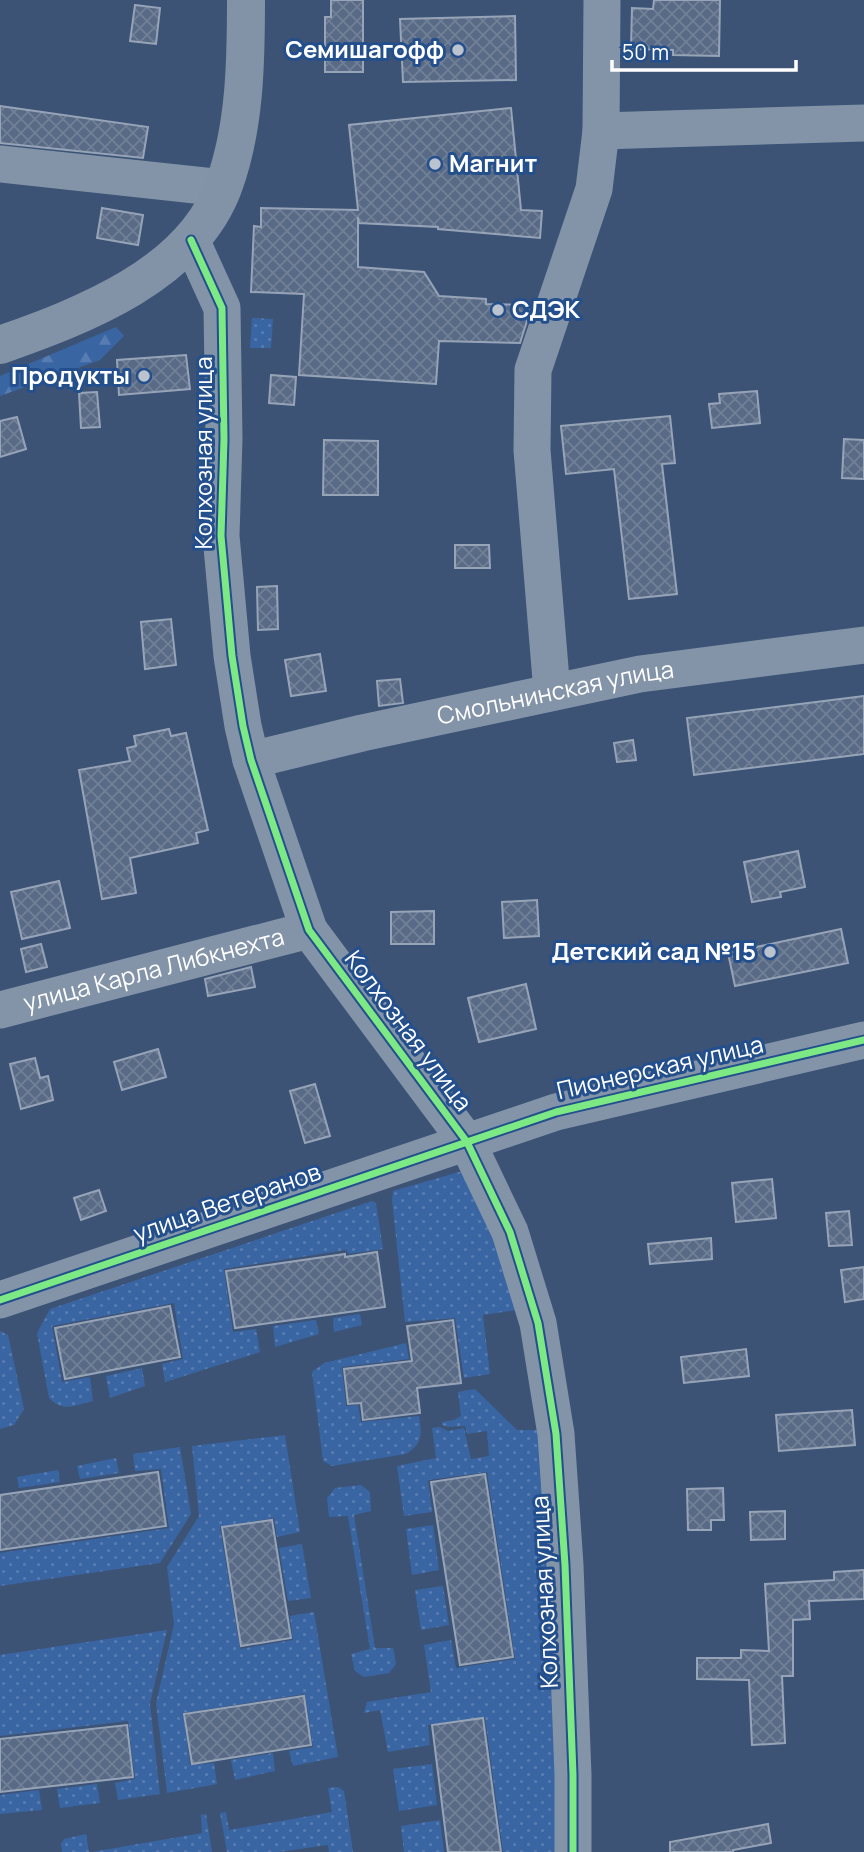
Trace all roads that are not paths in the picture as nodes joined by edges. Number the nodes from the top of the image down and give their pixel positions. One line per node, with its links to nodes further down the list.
1 (246, 0): 6 (main road)
2 (602, 0): 4 (street)
3 (864, 123): 4 (street)
4 (601, 131): 10 (street)
5 (0, 164): 6 (street)
6 (223, 188): 7 (main road)
7 (191, 240): 8 (main road); 11 (street, Колхозная улица)
8 (0, 345)
9 (864, 645): 10 (street, Смольнинская улица)
10 (552, 692): 11 (street, Смольнинская улица)
11 (251, 760): 12 (street, Колхозная улица)
12 (309, 930): 13 (street, улица Карла Либкнехта); 15 (street, Колхозная улица)
13 (0, 1010)
14 (864, 1040): 15 (street, Пионерская улица)
15 (467, 1142): 16 (street, улица Ветеранов); 17 (street, Колхозная улица)
16 (0, 1300)
17 (573, 1852)

